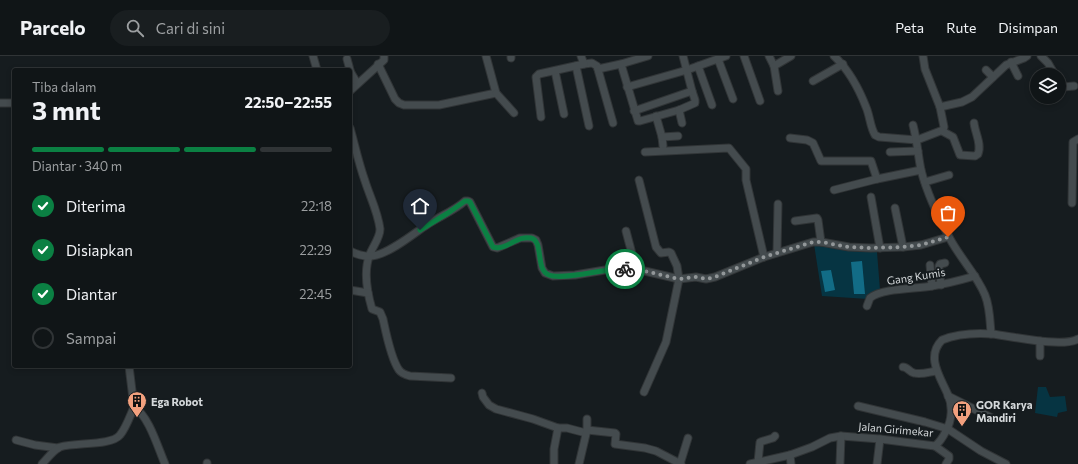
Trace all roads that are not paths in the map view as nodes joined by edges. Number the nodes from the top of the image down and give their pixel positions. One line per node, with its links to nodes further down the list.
1 (313, 56): 25 (street)
2 (384, 56): 18 (street)
3 (486, 56): 43 (street)
4 (581, 56): 19 (street)
5 (648, 56): 20 (street)
6 (683, 56): 29 (street)
7 (726, 56): 16 (street)
8 (744, 56): 45 (street)
9 (769, 56): 24 (street)
10 (791, 56): 24 (street)
11 (834, 56): 21 (street)
12 (923, 56): 49 (street)
13 (1027, 56): 17 (street)
14 (1041, 56): 27 (street)
15 (347, 59): 26 (street)
16 (718, 59): 23 (street); 44 (street)
17 (1011, 62): 33 (street); 34 (street)
18 (378, 64): 36 (street); 43 (street)
19 (584, 64): 22 (street); 28 (street)
20 (621, 64): 28 (street); 38 (street)
21 (843, 64): 35 (street); 67 (street)
22 (576, 66): 31 (street); 60 (street)
23 (698, 66): 29 (street); 48 (street)
24 (774, 66): 42 (street)
25 (316, 68)
26 (349, 68)
27 (1051, 68)
28 (598, 69): 56 (street)
29 (687, 70): 38 (street); 41 (street)
30 (986, 70): 34 (street)
31 (554, 71): 53 (street); 55 (street)
32 (352, 74): 36 (street)
33 (1018, 76)
34 (993, 78): 49 (street)
35 (813, 81)
36 (357, 83): 40 (street)
37 (1074, 86): 39 (street)
38 (627, 87): 50 (street)
39 (1066, 87)
40 (352, 89)
41 (692, 91): 50 (street); 51 (street)
42 (778, 91)
43 (496, 93): 52 (street)
44 (733, 99)
45 (760, 101)
46 (0, 103): 47 (street)
47 (12, 103)
48 (712, 105)
49 (940, 107): 61 (street)
50 (634, 110): 54 (street)
51 (679, 110): 54 (street); 57 (street)
52 (514, 113)
53 (564, 114)
54 (656, 116): 64 (street)
55 (541, 117)
56 (613, 123)
57 (682, 123)
58 (974, 123): 61 (street)
59 (914, 125): 67 (street)
60 (589, 126)
61 (942, 131): 67 (street)
62 (352, 135): 90 (street)
63 (678, 136): 64 (street)
64 (662, 137): 68 (street)
65 (790, 138): 74 (street)
66 (1078, 138): 79 (street)
67 (917, 140): 69 (street)
68 (663, 146)
69 (918, 151): 71 (street); 72 (street)
70 (645, 152): 91 (street)
71 (890, 152)
72 (921, 170): 74 (street); 76 (street)
73 (949, 175): 76 (street)
74 (877, 179): 77 (street)
75 (639, 180): 96 (street)
76 (925, 182): 84 (street)
77 (834, 190)
78 (871, 197): 87 (street)
79 (1072, 203)
80 (778, 204): 89 (street)
81 (895, 208): 86 (street)
82 (795, 221): 85 (street)
83 (626, 231): 94 (street)
84 (948, 237): 86 (street); 95 (street)
85 (821, 242): 87 (street); 89 (street)
86 (903, 247): 87 (street)
87 (880, 248)
88 (352, 252): 90 (street)
89 (777, 252): 91 (street)
90 (369, 256): 94 (street); 100 (street)
91 (764, 257): 96 (street)
92 (944, 263): 97 (street)
93 (930, 265): 98 (street)
94 (636, 269): 96 (street)
95 (975, 276): 97 (street, Gang Kumis); 102 (street)
96 (678, 279): 110 (street)
97 (941, 284): 98 (street, Gang Kumis)
98 (932, 286): 101 (street, Gang Kumis)
99 (352, 290): 100 (street)
100 (368, 293): 109 (street)
101 (867, 306)
102 (991, 334): 104 (street, Jalan Girimekar); 108 (street, Jalan Girimekar)
103 (1078, 339): 104 (street, Jalan Girimekar)
104 (1040, 341): 105 (street)
105 (1040, 356)
106 (903, 366): 108 (street)
107 (129, 368): 114 (street)
108 (936, 371): 112 (street, Jalan Girimekar)
109 (451, 378)
110 (644, 392)
111 (482, 393): 117 (street)
112 (948, 396): 116 (street); 118 (street, Jalan Girimekar)
113 (858, 406): 118 (street)
114 (134, 407): 126 (street); 130 (street)
115 (587, 419): 119 (street)
116 (994, 419)
117 (558, 428): 119 (street); 131 (street)
118 (948, 429): 125 (street, Jalan Girimekar); 139 (street)
119 (587, 431): 132 (street); 133 (street)
120 (775, 436): 128 (street)
121 (841, 436): 123 (street, Jalan Girimekar); 127 (street, Jalan Girimekar); 136 (street)
122 (688, 438): 133 (street)
123 (880, 439): 125 (street, Jalan Girimekar); 137 (street)
124 (16, 440): 126 (street)
125 (935, 446): 138 (street)
126 (58, 448): 129 (street)
127 (790, 455): 128 (street, Jalan Girimekar); 135 (street)
128 (758, 462): 134 (street, Jalan Girimekar)
129 (42, 464)
130 (166, 464)
131 (554, 464)
132 (579, 464)
133 (680, 464)
134 (750, 464)
135 (791, 464)
136 (840, 464)
137 (877, 464)
138 (946, 464)
139 (1006, 464)

